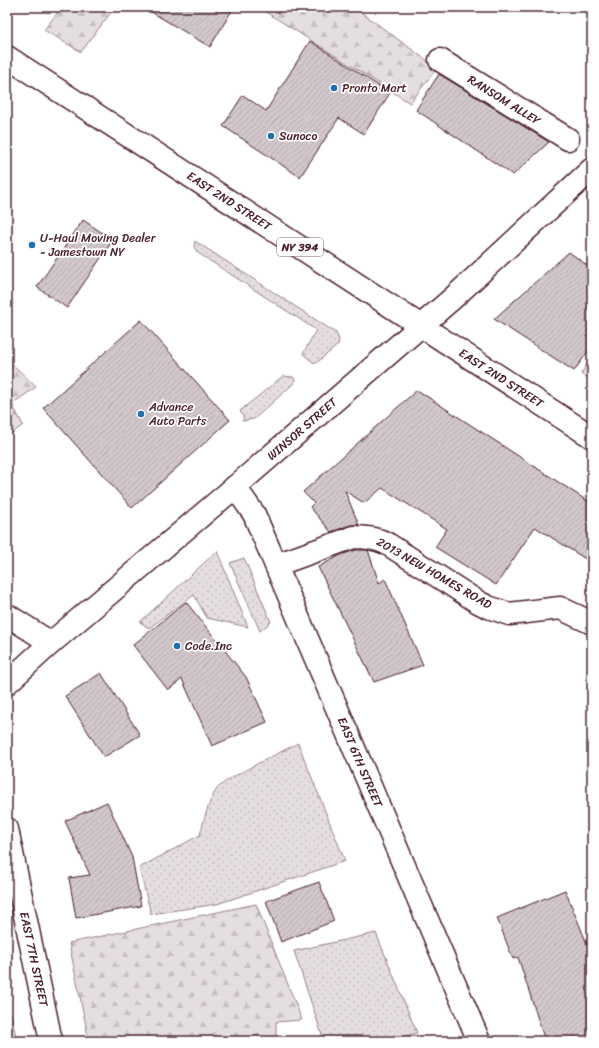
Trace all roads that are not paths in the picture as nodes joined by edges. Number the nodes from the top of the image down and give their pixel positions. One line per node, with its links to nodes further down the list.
1 (7, 57): 5 (street, EAST 2ND STREET / NY 394)
2 (440, 60): 3 (street, RANSOM ALLEY)
3 (568, 139)
4 (592, 169): 5 (street, WINSOR STREET)
5 (421, 326): 6 (street, EAST 2ND STREET / NY 394); 7 (street, WINSOR STREET)
6 (592, 437)
7 (235, 487): 8 (street, EAST 6TH STREET); 11 (street, WINSOR STREET)
8 (276, 564): 10 (street, 2013 NEW HOMES ROAD); 15 (street, EAST 6TH STREET)
9 (7, 615): 11 (street)
10 (592, 623)
11 (51, 643): 12 (street, WINSOR STREET)
12 (7, 683)
13 (7, 830): 14 (street, EAST 7TH STREET)
14 (51, 1041)
15 (479, 1041)

